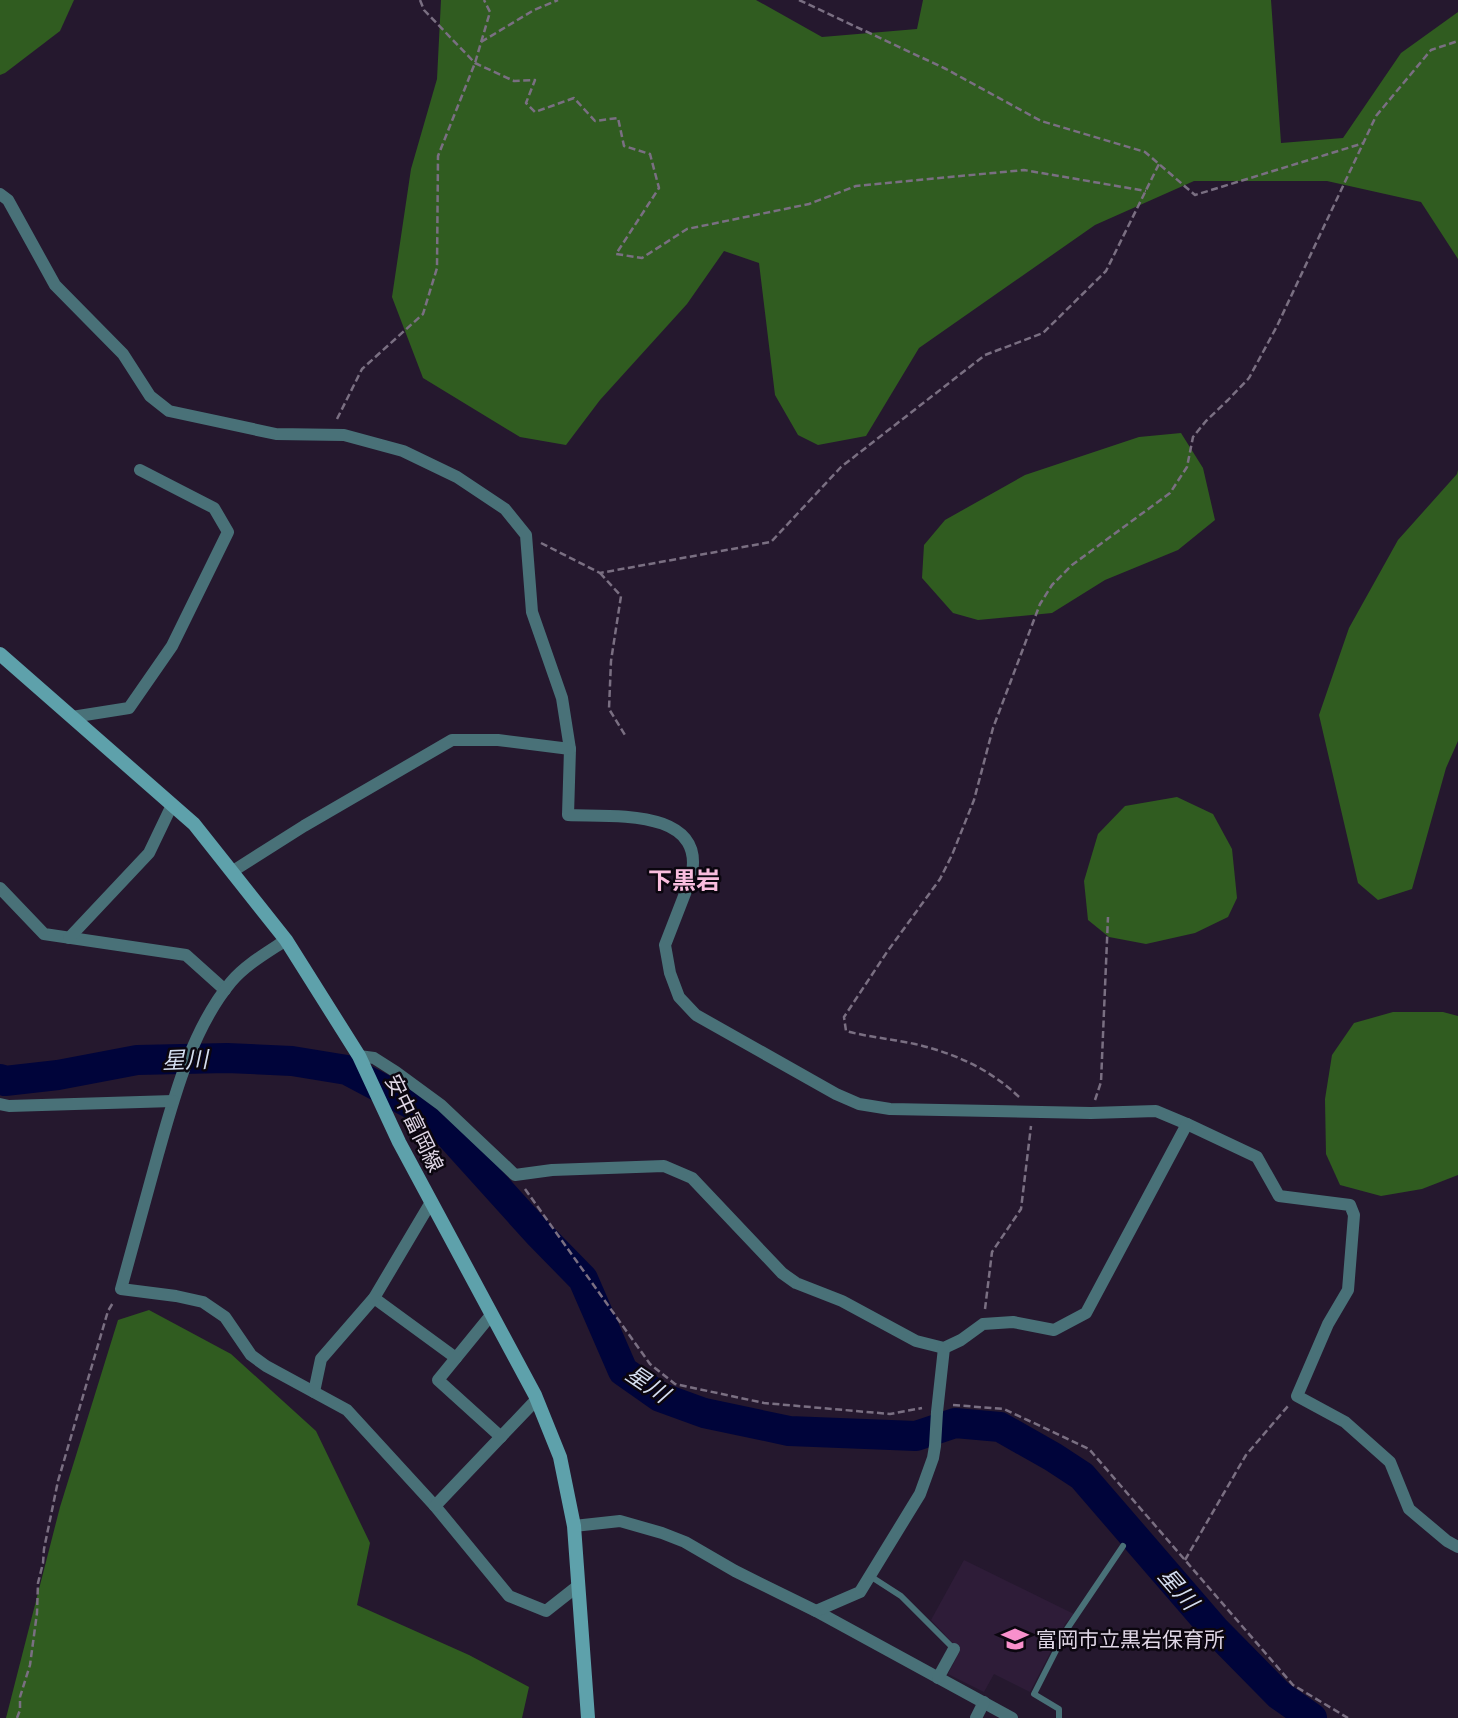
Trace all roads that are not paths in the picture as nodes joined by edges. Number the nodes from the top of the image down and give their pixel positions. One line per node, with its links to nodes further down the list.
1 (0, 194): 5 (street)
2 (139, 470): 4 (street)
3 (0, 654): 4 (main road, 安中富岡線)
4 (72, 717): 6 (main road, 安中富岡線)
5 (570, 749): 7 (street); 15 (street)
6 (172, 805): 7 (main road, 安中富岡線); 9 (street)
7 (233, 871): 10 (main road, 安中富岡線)
8 (0, 888): 9 (street)
9 (69, 938): 11 (street)
10 (286, 940): 11 (street); 12 (main road, 安中富岡線)
11 (225, 990): 13 (street)
12 (361, 1059): 16 (main road, 安中富岡線); 19 (street)
13 (173, 1101): 14 (street); 21 (street)
14 (0, 1104)
15 (1187, 1124): 19 (street); 27 (street)
16 (431, 1202): 17 (street); 18 (main road, 安中富岡線)
17 (374, 1298): 20 (street); 21 (street)
18 (491, 1315): 20 (street); 22 (main road, 安中富岡線)
19 (944, 1348): 28 (street)
20 (456, 1358): 23 (street)
21 (314, 1392): 24 (street)
22 (536, 1399): 23 (street); 25 (main road, 安中富岡線)
23 (501, 1437): 24 (street)
24 (435, 1506): 29 (street)
25 (574, 1526): 29 (main road, 安中富岡線); 30 (street)
26 (1123, 1546): 37 (lane)
27 (1458, 1547)
28 (870, 1576): 30 (street); 31 (lane)
29 (579, 1585): 34 (main road, 安中富岡線)
30 (816, 1611): 32 (street)
31 (954, 1649): 32 (street)
32 (938, 1678): 33 (street)
33 (984, 1702): 35 (street); 36 (street)
34 (588, 1718)
35 (976, 1718)
36 (1012, 1718)
37 (1059, 1718)

